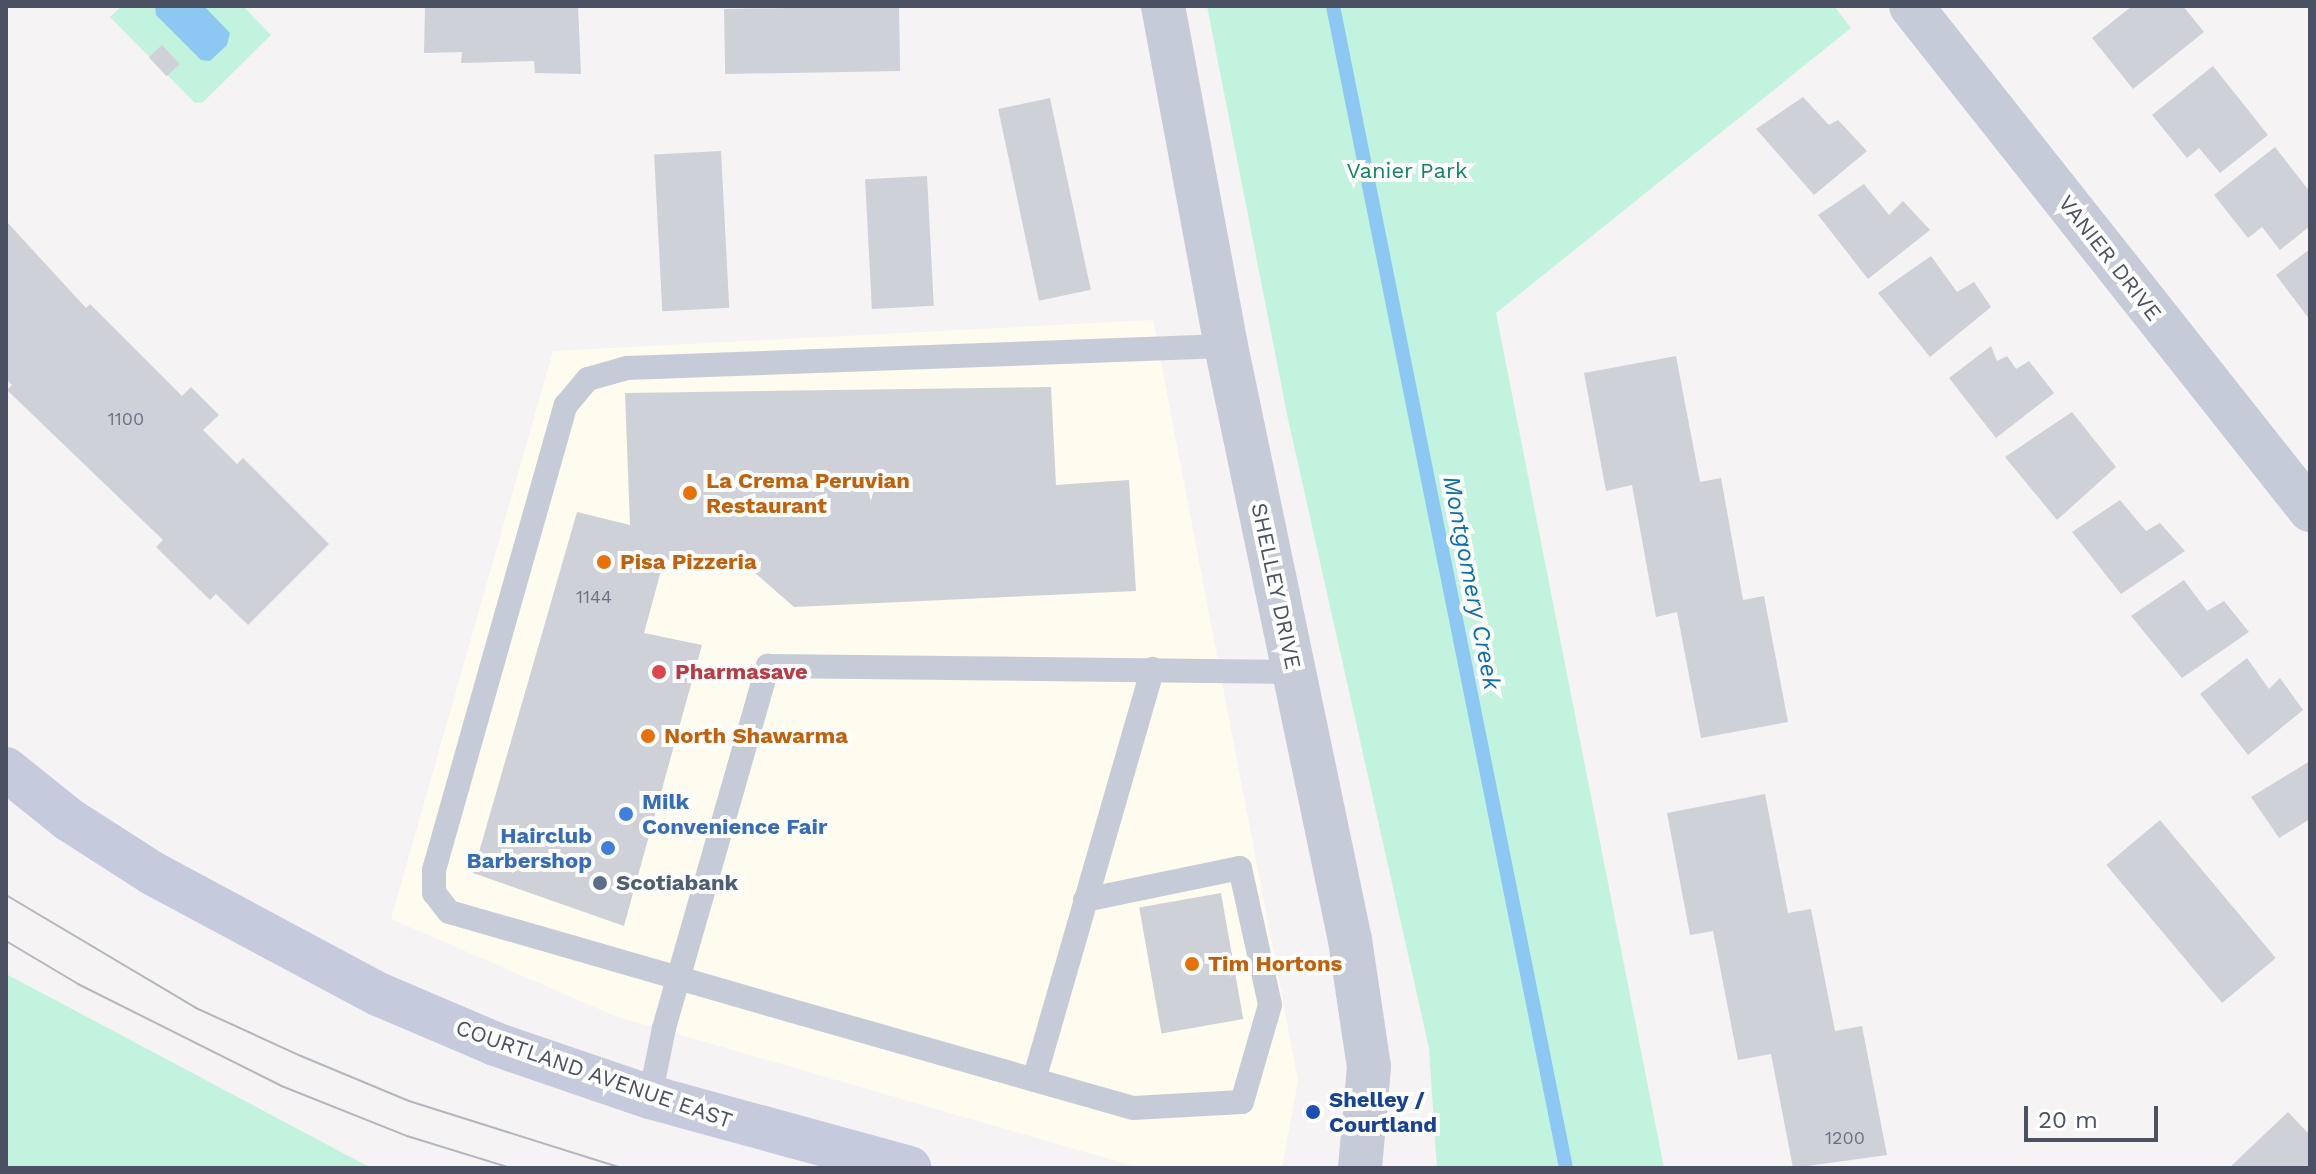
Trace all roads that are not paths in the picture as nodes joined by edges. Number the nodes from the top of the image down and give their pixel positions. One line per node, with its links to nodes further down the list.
1 (1163, 6): 3 (street, SHELLEY DRIVE)
2 (1911, 6): 4 (street, VANIER DRIVE)
3 (1226, 346): 6 (street, SHELLEY DRIVE); 9 (lane)
4 (2310, 510)
5 (1153, 669): 6 (lane); 8 (lane); 9 (lane)
6 (1294, 672): 13 (street, SHELLEY DRIVE)
7 (6, 769): 11 (main road, COURTLAND AVENUE EAST)
8 (1085, 900): 10 (lane); 10 (lane)
9 (678, 978): 10 (lane); 11 (lane)
10 (1034, 1080)
11 (650, 1097): 12 (main road, COURTLAND AVENUE EAST)
12 (909, 1168)
13 (1360, 1168)

